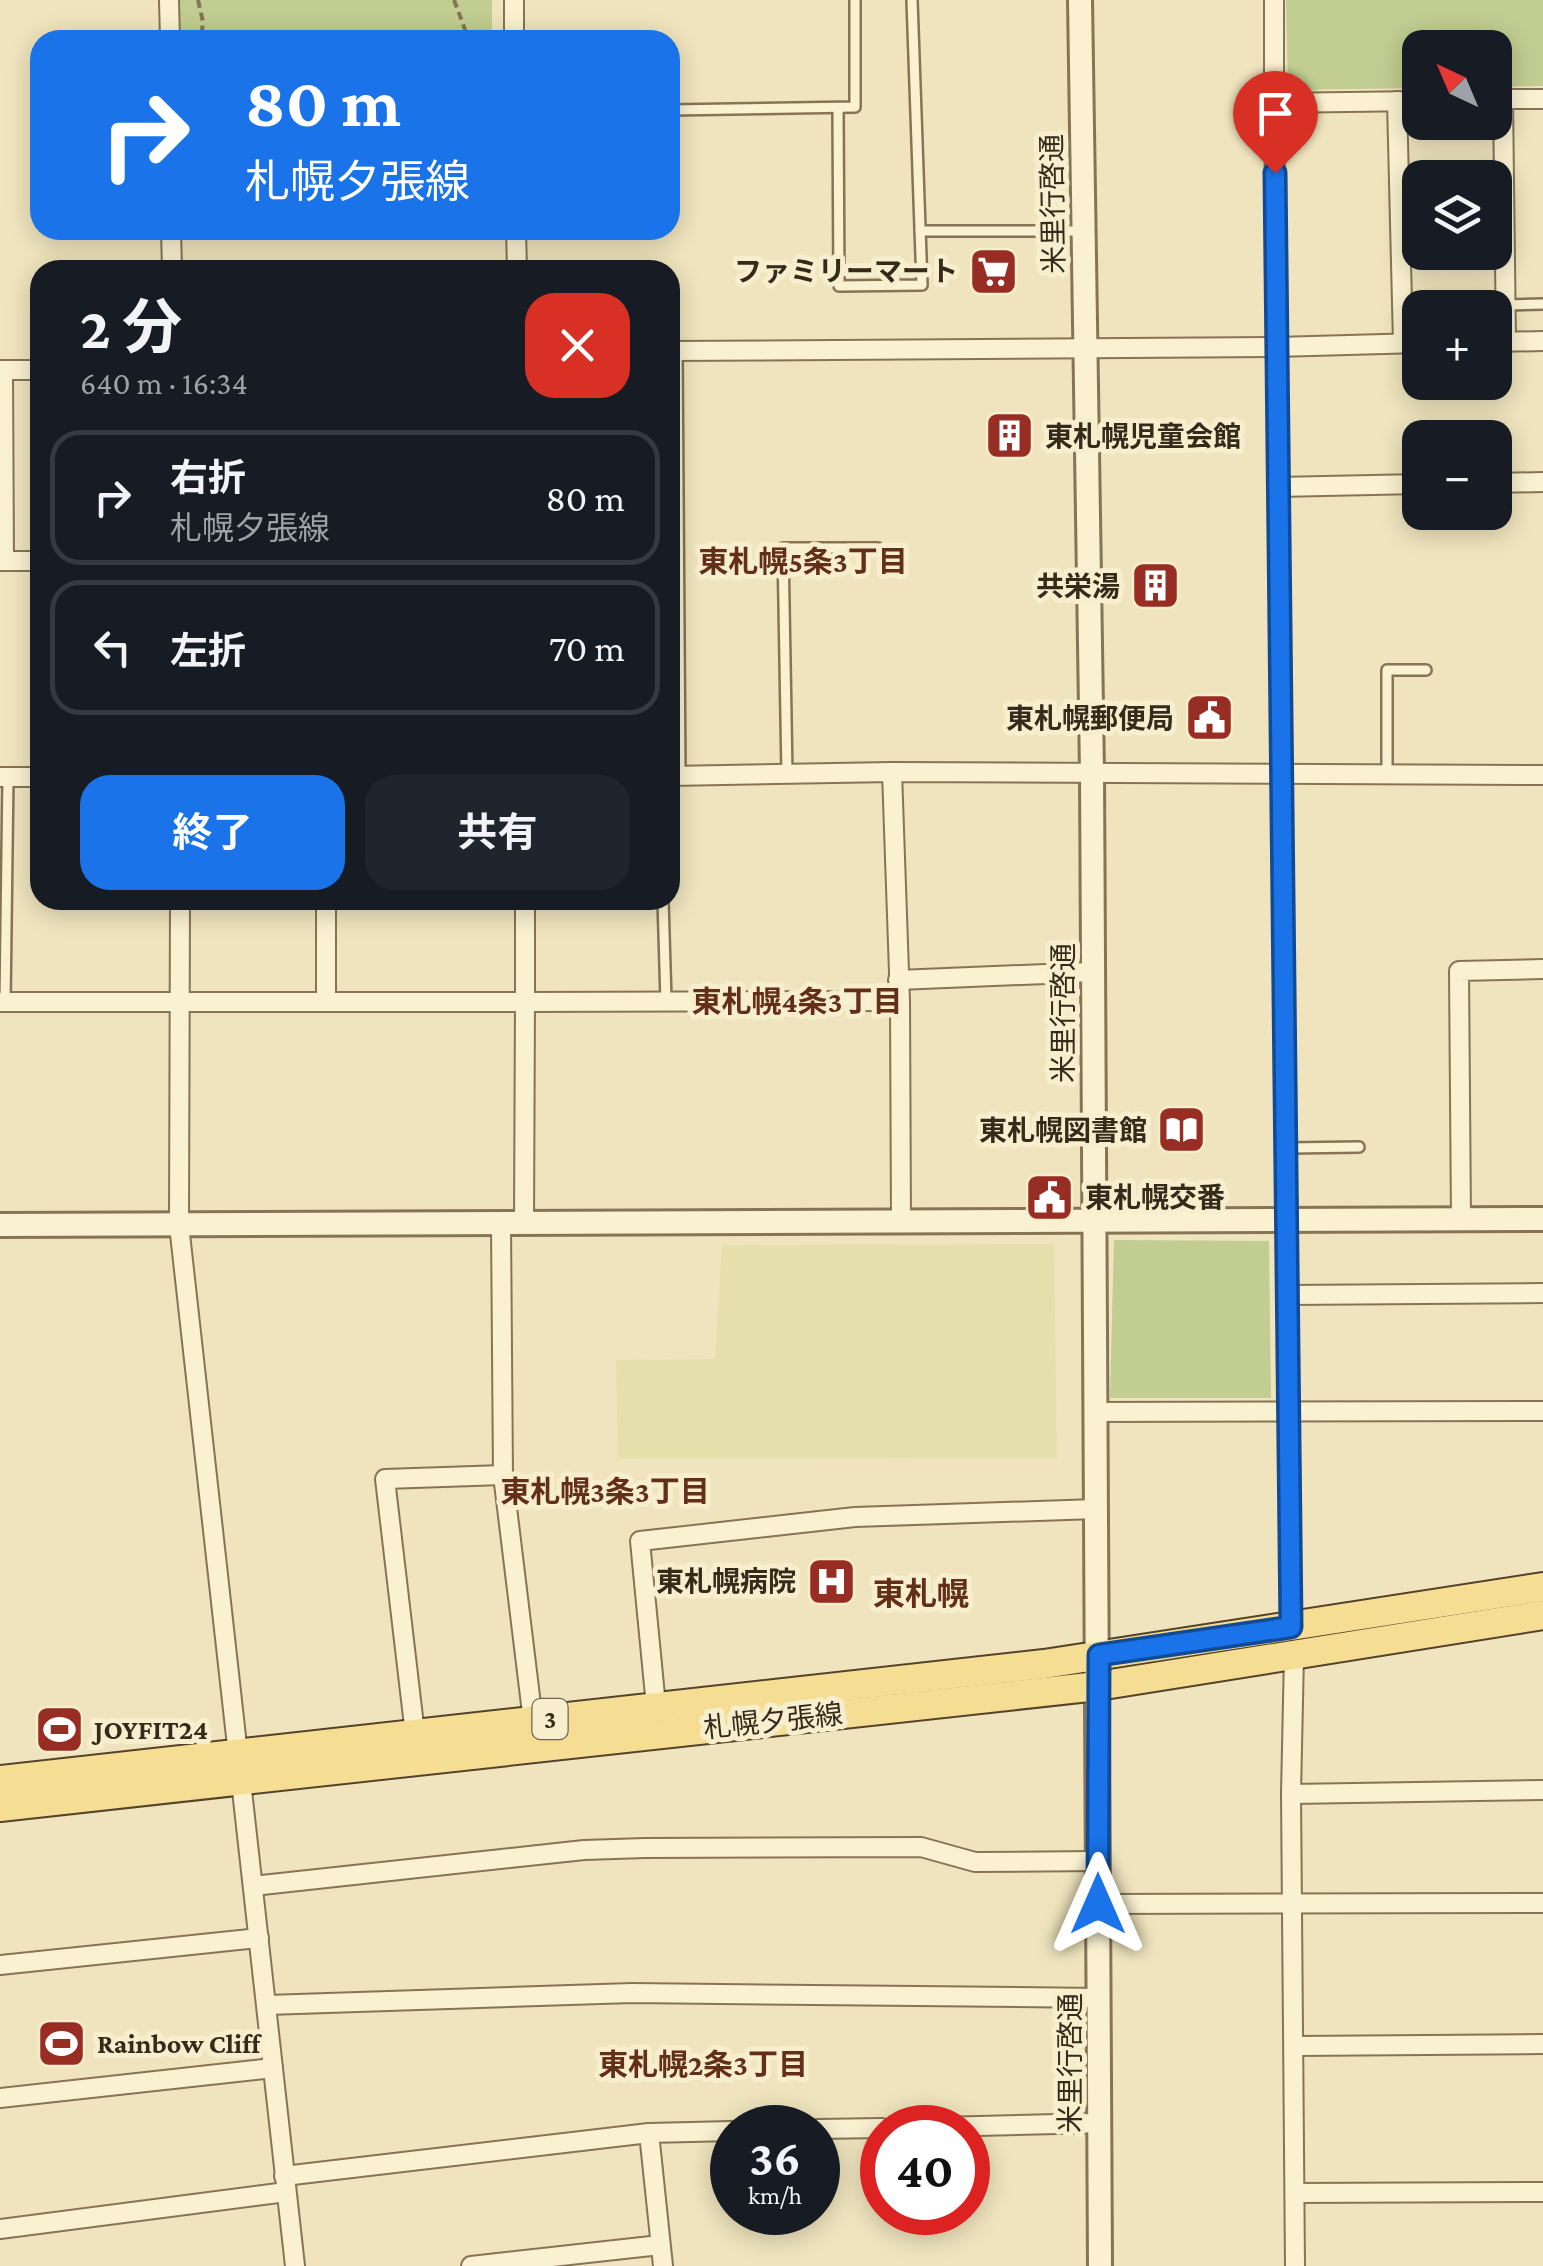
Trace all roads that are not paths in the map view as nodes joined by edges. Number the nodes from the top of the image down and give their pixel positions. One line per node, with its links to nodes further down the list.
1 (169, 0): 7 (street)
2 (514, 0): 8 (street)
3 (854, 0): 14 (lane)
4 (912, 0): 17 (lane)
5 (1080, 0): 18 (street, 米里行啓通)
6 (1274, 0): 13 (street)
7 (170, 30)
8 (514, 30)
9 (1512, 99): 10 (street)
10 (1543, 99)
11 (1397, 101): 12 (street); 13 (street); 19 (street)
12 (1402, 101)
13 (1274, 104): 27 (street)
14 (838, 108): 15 (lane); 17 (lane)
15 (680, 110)
16 (1500, 140): 20 (street)
17 (920, 231): 18 (lane)
18 (1084, 231): 26 (street, 米里行啓通)
19 (1409, 290)
20 (1505, 290)
21 (1543, 304): 22 (lane)
22 (1512, 305)
23 (1512, 342): 24 (street)
24 (1543, 342)
25 (1402, 343): 27 (street)
26 (1085, 347): 27 (street); 28 (street); 40 (street, 米里行啓通)
27 (1276, 347): 34 (street)
28 (680, 350)
29 (1, 370): 30 (street); 36 (street)
30 (30, 370)
31 (1543, 482): 32 (street)
32 (1512, 483)
33 (1402, 484): 34 (street)
34 (1278, 487): 42 (street)
35 (878, 548): 41 (lane)
36 (2, 562): 37 (street)
37 (30, 562)
38 (1426, 670): 43 (lane)
39 (892, 772): 40 (street); 41 (street); 54 (street)
40 (1092, 773): 42 (street); 53 (street, 米里行啓通)
41 (787, 774): 45 (street)
42 (1283, 774): 43 (street); 62 (street)
43 (1386, 774): 44 (street)
44 (1543, 775)
45 (680, 776)
46 (4, 777): 47 (street); 57 (lane)
47 (30, 777)
48 (180, 910): 58 (street)
49 (326, 910): 59 (street)
50 (525, 910): 60 (street)
51 (663, 910): 55 (lane)
52 (1543, 969): 65 (street)
53 (1093, 972): 54 (street); 66 (street, 米里行啓通)
54 (898, 980): 56 (street)
55 (666, 1001): 56 (street); 60 (street)
56 (900, 1001): 67 (street)
57 (2, 1002): 58 (street)
58 (180, 1002): 59 (street); 70 (street)
59 (326, 1002): 60 (street)
60 (525, 1002): 68 (street)
61 (1359, 1147): 62 (lane)
62 (1288, 1148): 64 (street)
63 (1543, 1219): 65 (street)
64 (1288, 1220): 65 (street); 66 (street); 72 (street)
65 (1461, 1220)
66 (1093, 1222): 67 (street); 74 (street, 米里行啓通)
67 (900, 1223): 68 (street)
68 (512, 1224): 70 (street); 76 (street)
69 (0, 1225): 70 (street)
70 (180, 1225): 86 (street)
71 (1543, 1292): 72 (street)
72 (1287, 1295): 75 (street)
73 (1543, 1411): 75 (street)
74 (1096, 1412): 75 (street); 77 (street, 米里行啓通)
75 (1288, 1412): 80 (street)
76 (503, 1475): 84 (street); 85 (street)
77 (1096, 1509): 81 (street, 米里行啓通); 83 (street)
78 (1543, 1588): 80 (main road, 札幌夕張線 / 3)
79 (1543, 1615): 80 (main road, 札幌夕張線 / 3)
80 (1292, 1641): 81 (main road, 札幌夕張線 / 3); 82 (main road, 札幌夕張線 / 3); 89 (street)
81 (1099, 1655): 82 (street, 米里行啓通); 83 (main road, 札幌夕張線 / 3)
82 (1098, 1686): 86 (main road, 札幌夕張線 / 3); 91 (street, 米里行啓通)
83 (656, 1706): 84 (main road, 札幌夕張線 / 3)
84 (534, 1720): 85 (main road, 札幌夕張線 / 3)
85 (415, 1734): 86 (main road, 札幌夕張線 / 3)
86 (239, 1767): 87 (main road, 札幌夕張線 / 3); 90 (main road, 札幌夕張線 / 3); 92 (street)
87 (0, 1780)
88 (1543, 1790): 89 (street)
89 (1291, 1794): 95 (street)
90 (0, 1806)
91 (1097, 1861): 92 (street); 93 (street, 米里行啓通)
92 (253, 1886): 96 (street)
93 (1098, 1904): 95 (street); 98 (street, 米里行啓通)
94 (1543, 1904): 95 (street)
95 (1293, 1906): 101 (street)
96 (258, 1938): 97 (street); 99 (street)
97 (0, 1965)
98 (1100, 1998): 99 (street); 104 (street, 米里行啓通)
99 (267, 2005): 102 (street)
100 (1543, 2044): 101 (street)
101 (1295, 2046): 110 (street)
102 (273, 2068): 103 (street); 108 (street)
103 (0, 2098)
104 (1099, 2124): 105 (street); 116 (street, 米里行啓通)
105 (990, 2126)
106 (710, 2131): 107 (street)
107 (649, 2132): 108 (street); 112 (street)
108 (285, 2184): 111 (street); 113 (street)
109 (1543, 2192): 110 (street)
110 (1295, 2193): 117 (street)
111 (0, 2229)
112 (660, 2245): 114 (street); 115 (street)
113 (295, 2266)
114 (472, 2266)
115 (664, 2266)
116 (1100, 2266)
117 (1295, 2266)

